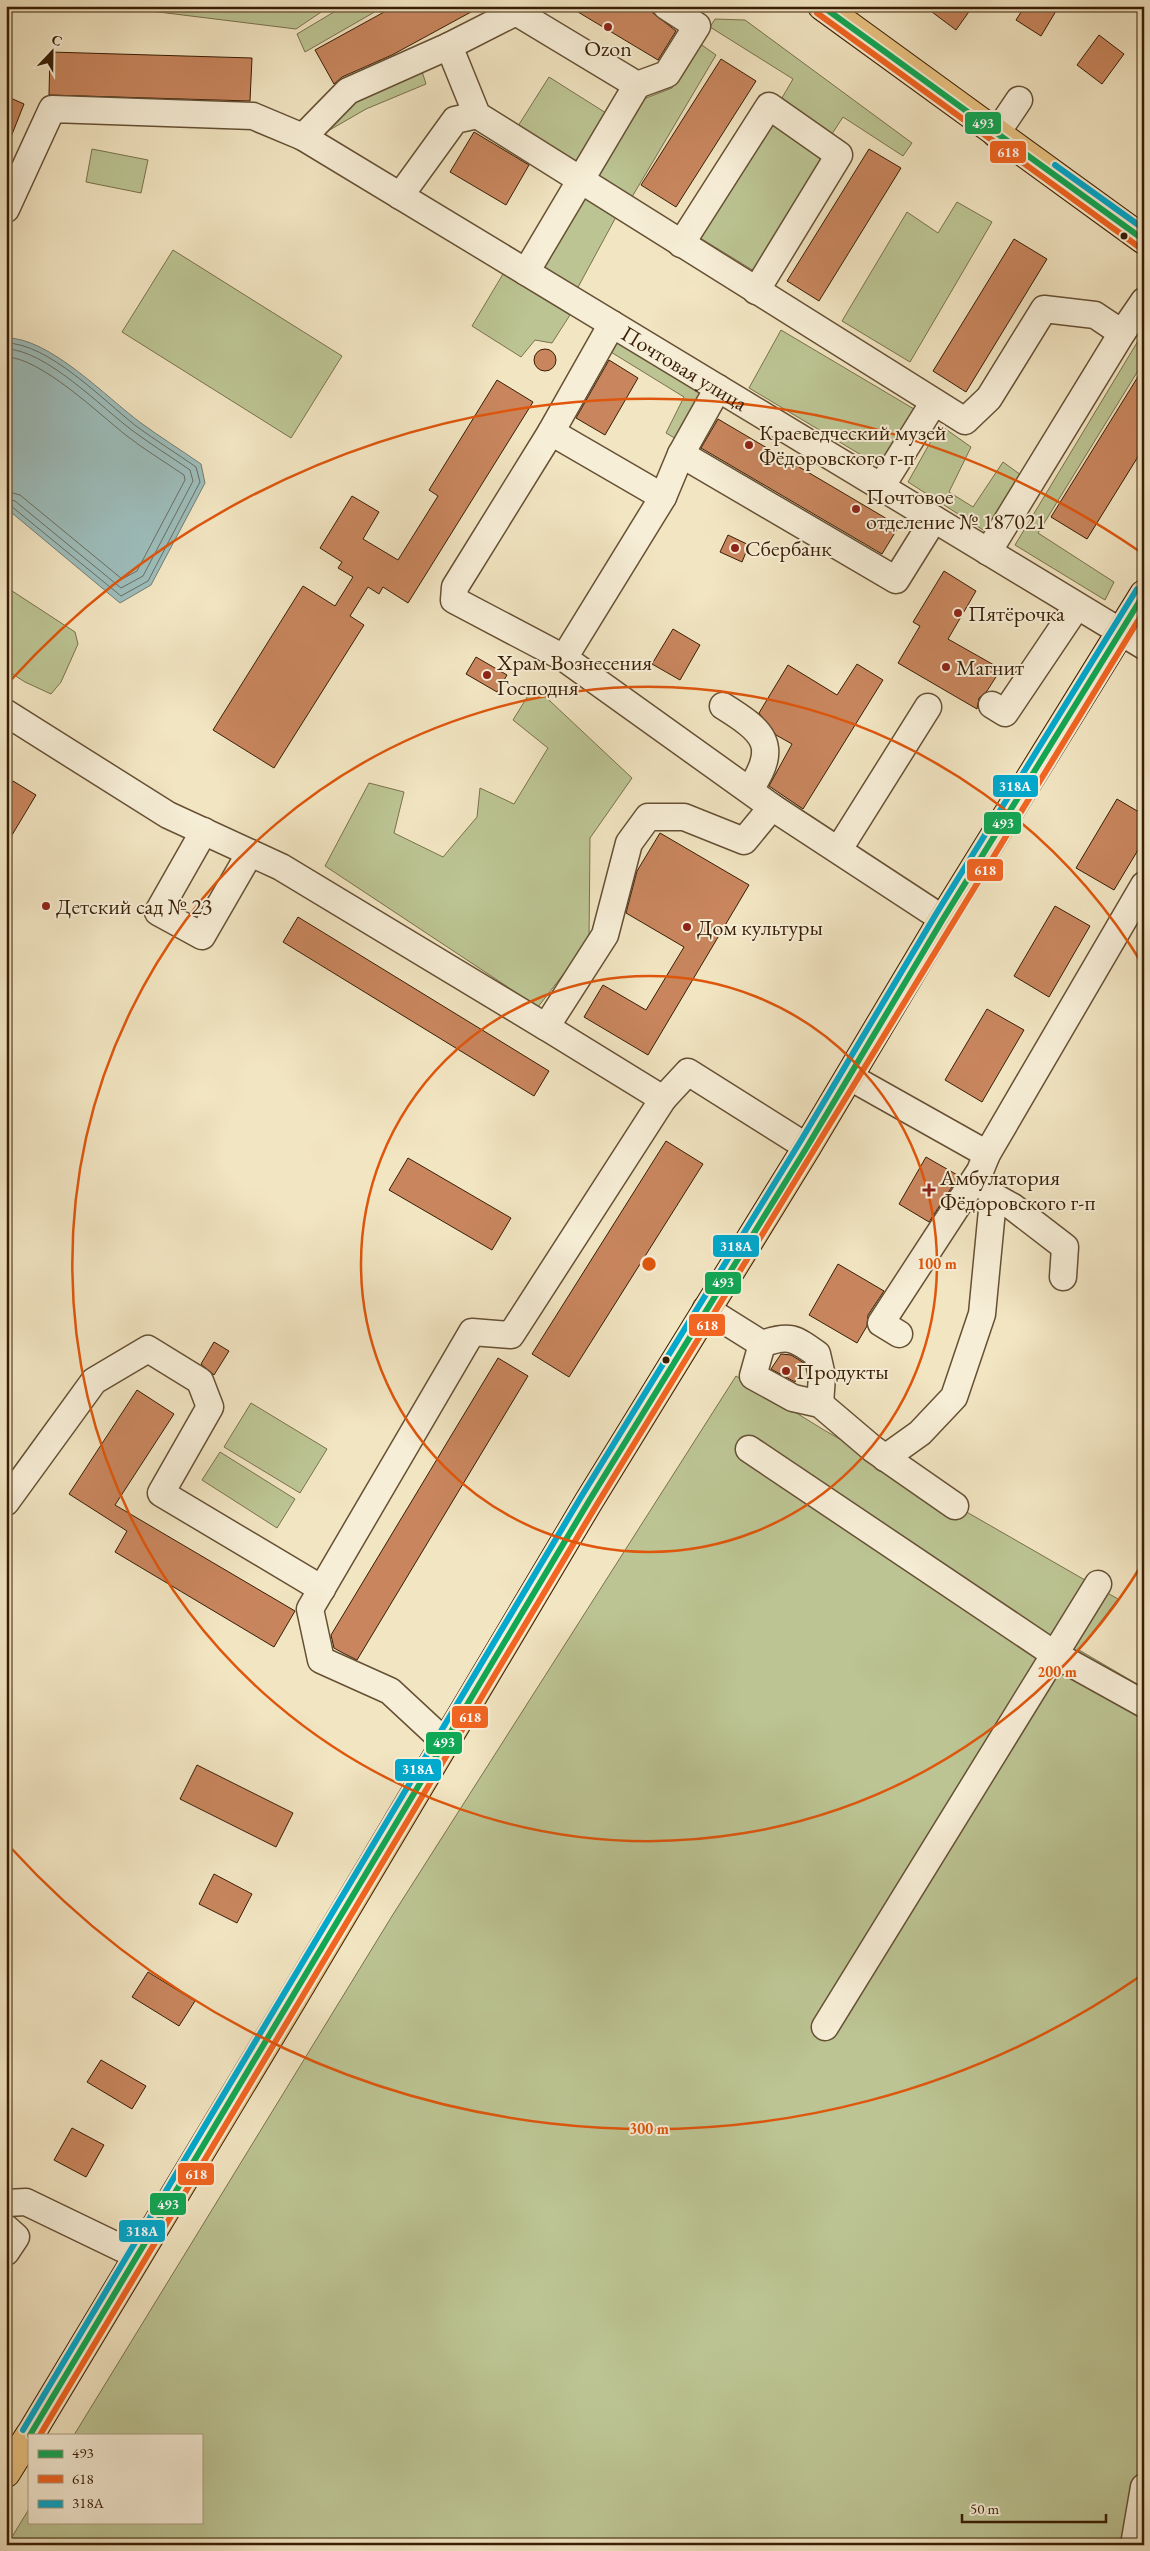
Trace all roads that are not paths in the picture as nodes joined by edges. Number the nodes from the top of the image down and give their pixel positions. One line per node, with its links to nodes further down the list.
1 (666, 6): 4 (street)
2 (822, 6): 7 (main road)
3 (449, 46): 4 (street); 6 (street); 8 (street)
4 (637, 85): 9 (street)
5 (1019, 100): 7 (street)
6 (477, 115): 9 (street); 10 (street)
7 (996, 134): 12 (main road)
8 (303, 137): 10 (street, Почтовая улица); 11 (street, Почтовая улица)
9 (581, 181): 13 (street); 14 (street)
10 (400, 196): 14 (street, Почтовая улица)
11 (6, 209)
12 (1144, 240)
13 (681, 244): 15 (street); 15 (street)
14 (526, 272): 17 (street, Почтовая улица)
15 (756, 291): 20 (street)
16 (1144, 301): 18 (street)
17 (612, 324): 19 (street, Почтовая улица); 21 (street)
18 (1122, 332): 20 (street); 26 (street)
19 (718, 388): 22 (street); 23 (street, Почтовая улица)
20 (934, 402): 23 (street)
21 (551, 432): 24 (street); 31 (street)
22 (680, 454): 24 (street); 25 (street)
23 (881, 487): 25 (street, Почтовая улица)
24 (662, 497): 31 (street)
25 (934, 519): 26 (street, Почтовая улица)
26 (988, 552): 28 (street, Почтовая улица)
27 (1144, 594): 29 (main road)
28 (1077, 606): 29 (street, Почтовая улица); 32 (street)
29 (1120, 632): 30 (street, Почтовая улица); 42 (main road)
30 (1144, 646)
31 (564, 658): 36 (street)
32 (992, 705)
33 (723, 706): 36 (street)
34 (928, 707): 39 (street)
35 (6, 713): 38 (street)
36 (750, 790): 37 (street)
37 (772, 806): 39 (street); 43 (street)
38 (204, 831): 40 (street); 40 (street)
39 (839, 849): 42 (street)
40 (250, 853): 43 (street)
41 (1144, 885): 47 (street)
42 (944, 920): 44 (main road)
43 (546, 1026): 45 (street)
44 (850, 1077): 46 (main road); 47 (street)
45 (664, 1098): 46 (street); 59 (street)
46 (807, 1147): 50 (main road)
47 (982, 1165): 48 (street); 51 (street)
48 (996, 1197): 49 (street); 55 (street)
49 (1063, 1277)
50 (706, 1309): 52 (street); 62 (main road)
51 (899, 1334)
52 (762, 1344): 53 (street); 53 (street)
53 (820, 1404): 55 (street)
54 (749, 1449): 60 (street)
55 (885, 1458): 57 (street)
56 (6, 1502): 59 (street)
57 (955, 1506)
58 (1098, 1584): 60 (street)
59 (322, 1589): 62 (street)
60 (1054, 1654): 61 (street); 63 (street)
61 (1144, 1704)
62 (446, 1743): 67 (main road)
63 (825, 2027)
64 (6, 2203): 67 (street)
65 (6, 2228): 66 (street)
66 (6, 2252)
67 (138, 2256): 68 (main road)
68 (30, 2434)
69 (28, 2437): 70 (main road)
70 (6, 2473)
71 (1144, 2488): 72 (street)
72 (1134, 2545)

